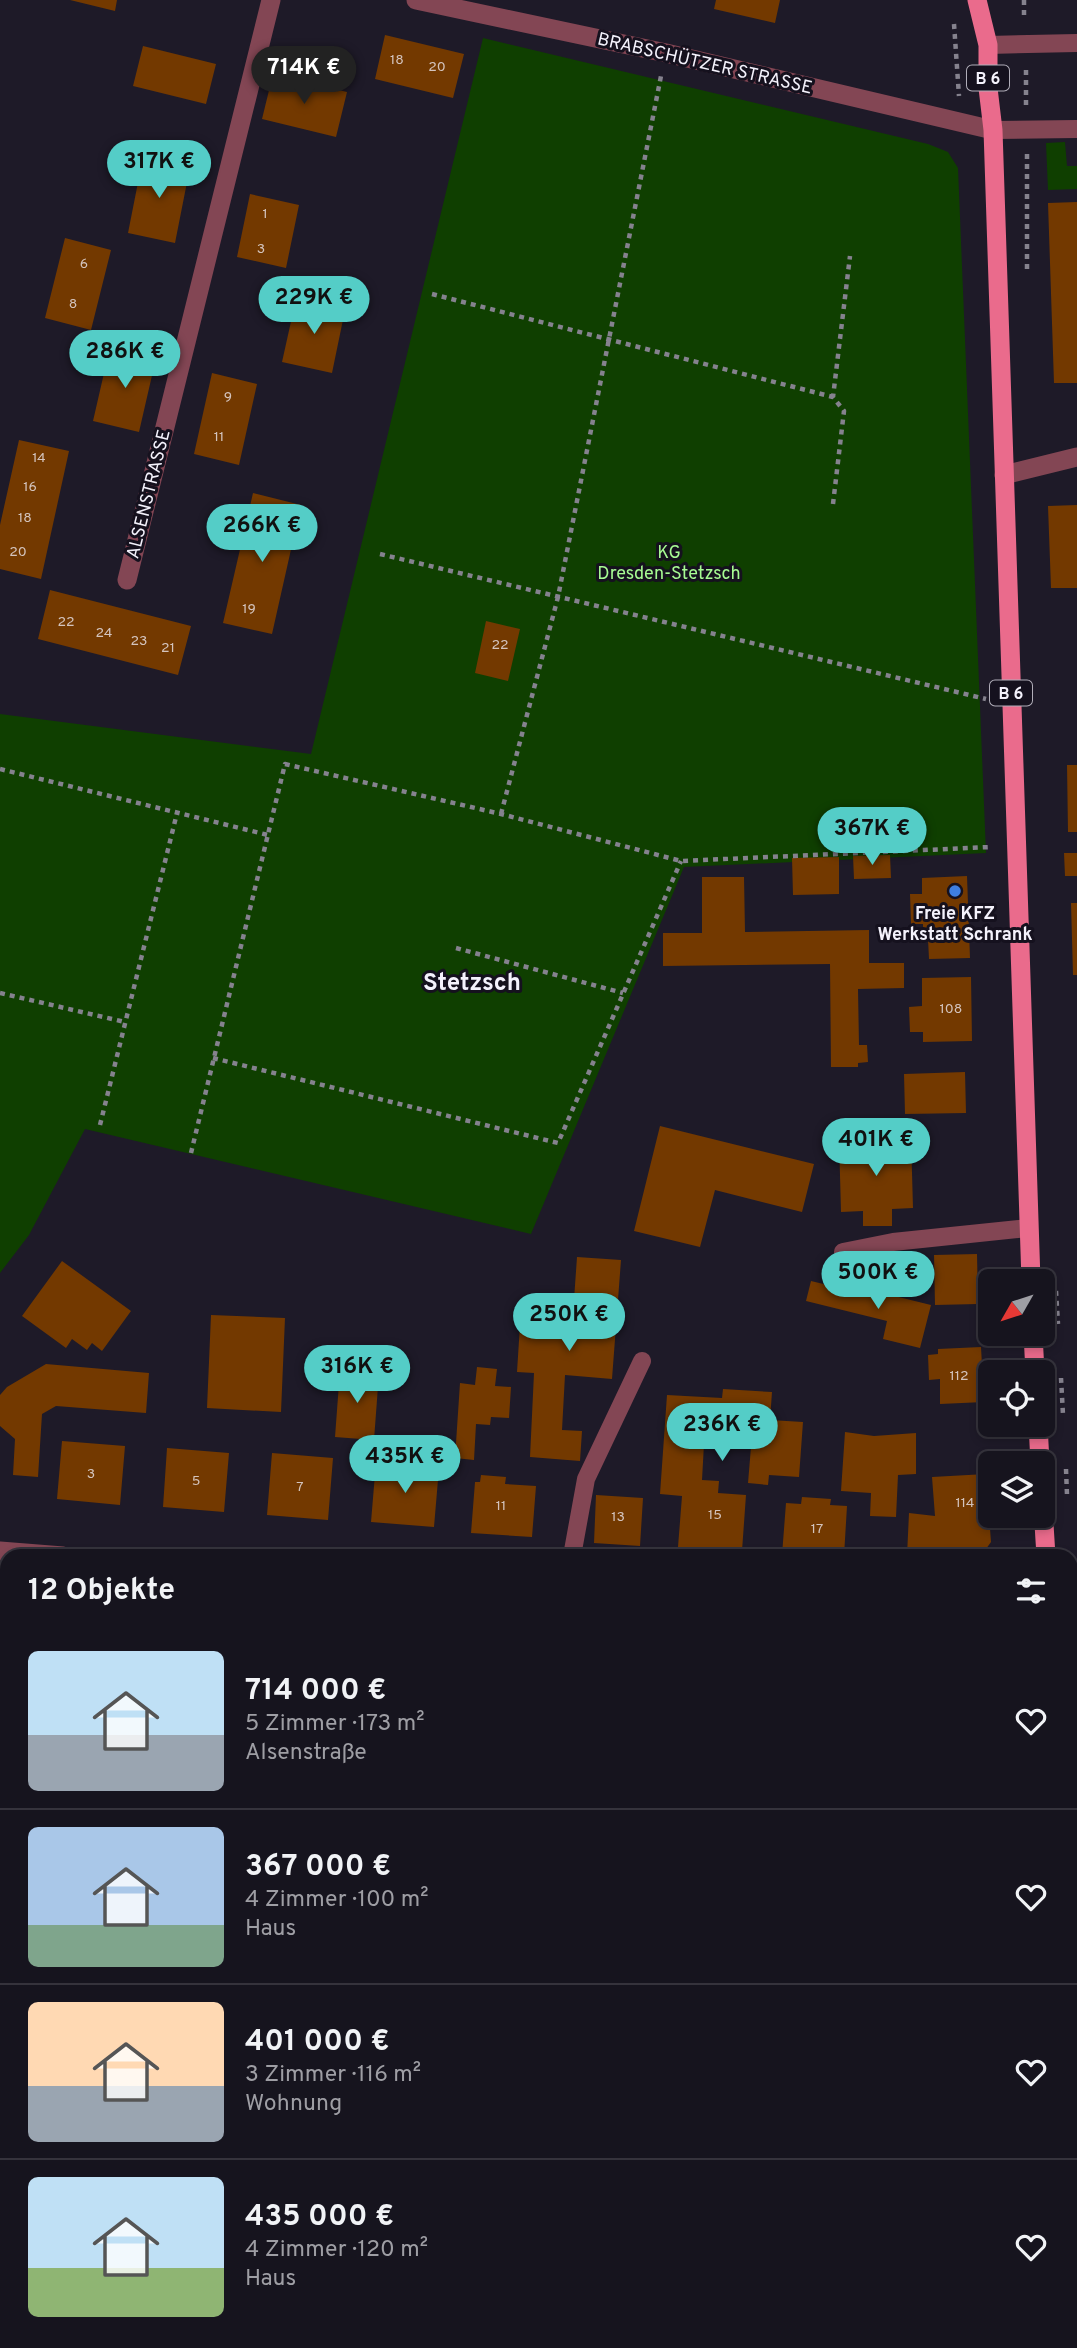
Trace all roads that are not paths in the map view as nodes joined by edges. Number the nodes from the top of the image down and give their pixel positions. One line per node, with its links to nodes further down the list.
1 (271, 0): 10 (street, ALSENSTRASSE)
2 (416, 0): 7 (street, BRABSCHÜTZER STRASSE)
3 (977, 0): 5 (main road, B 6)
4 (1077, 43): 5 (lane)
5 (988, 45): 7 (main road, B 6)
6 (1077, 129): 7 (lane)
7 (993, 131): 9 (main road, B 6)
8 (1077, 457): 9 (street)
9 (1004, 475): 11 (main road, B 6)
10 (127, 580)
11 (1028, 1228): 12 (lane); 13 (main road, B 6)
12 (843, 1252)
13 (1030, 1269)
14 (642, 1361): 16 (lane)
15 (1044, 1528): 17 (main road)
16 (573, 1549)
17 (1046, 1549)

